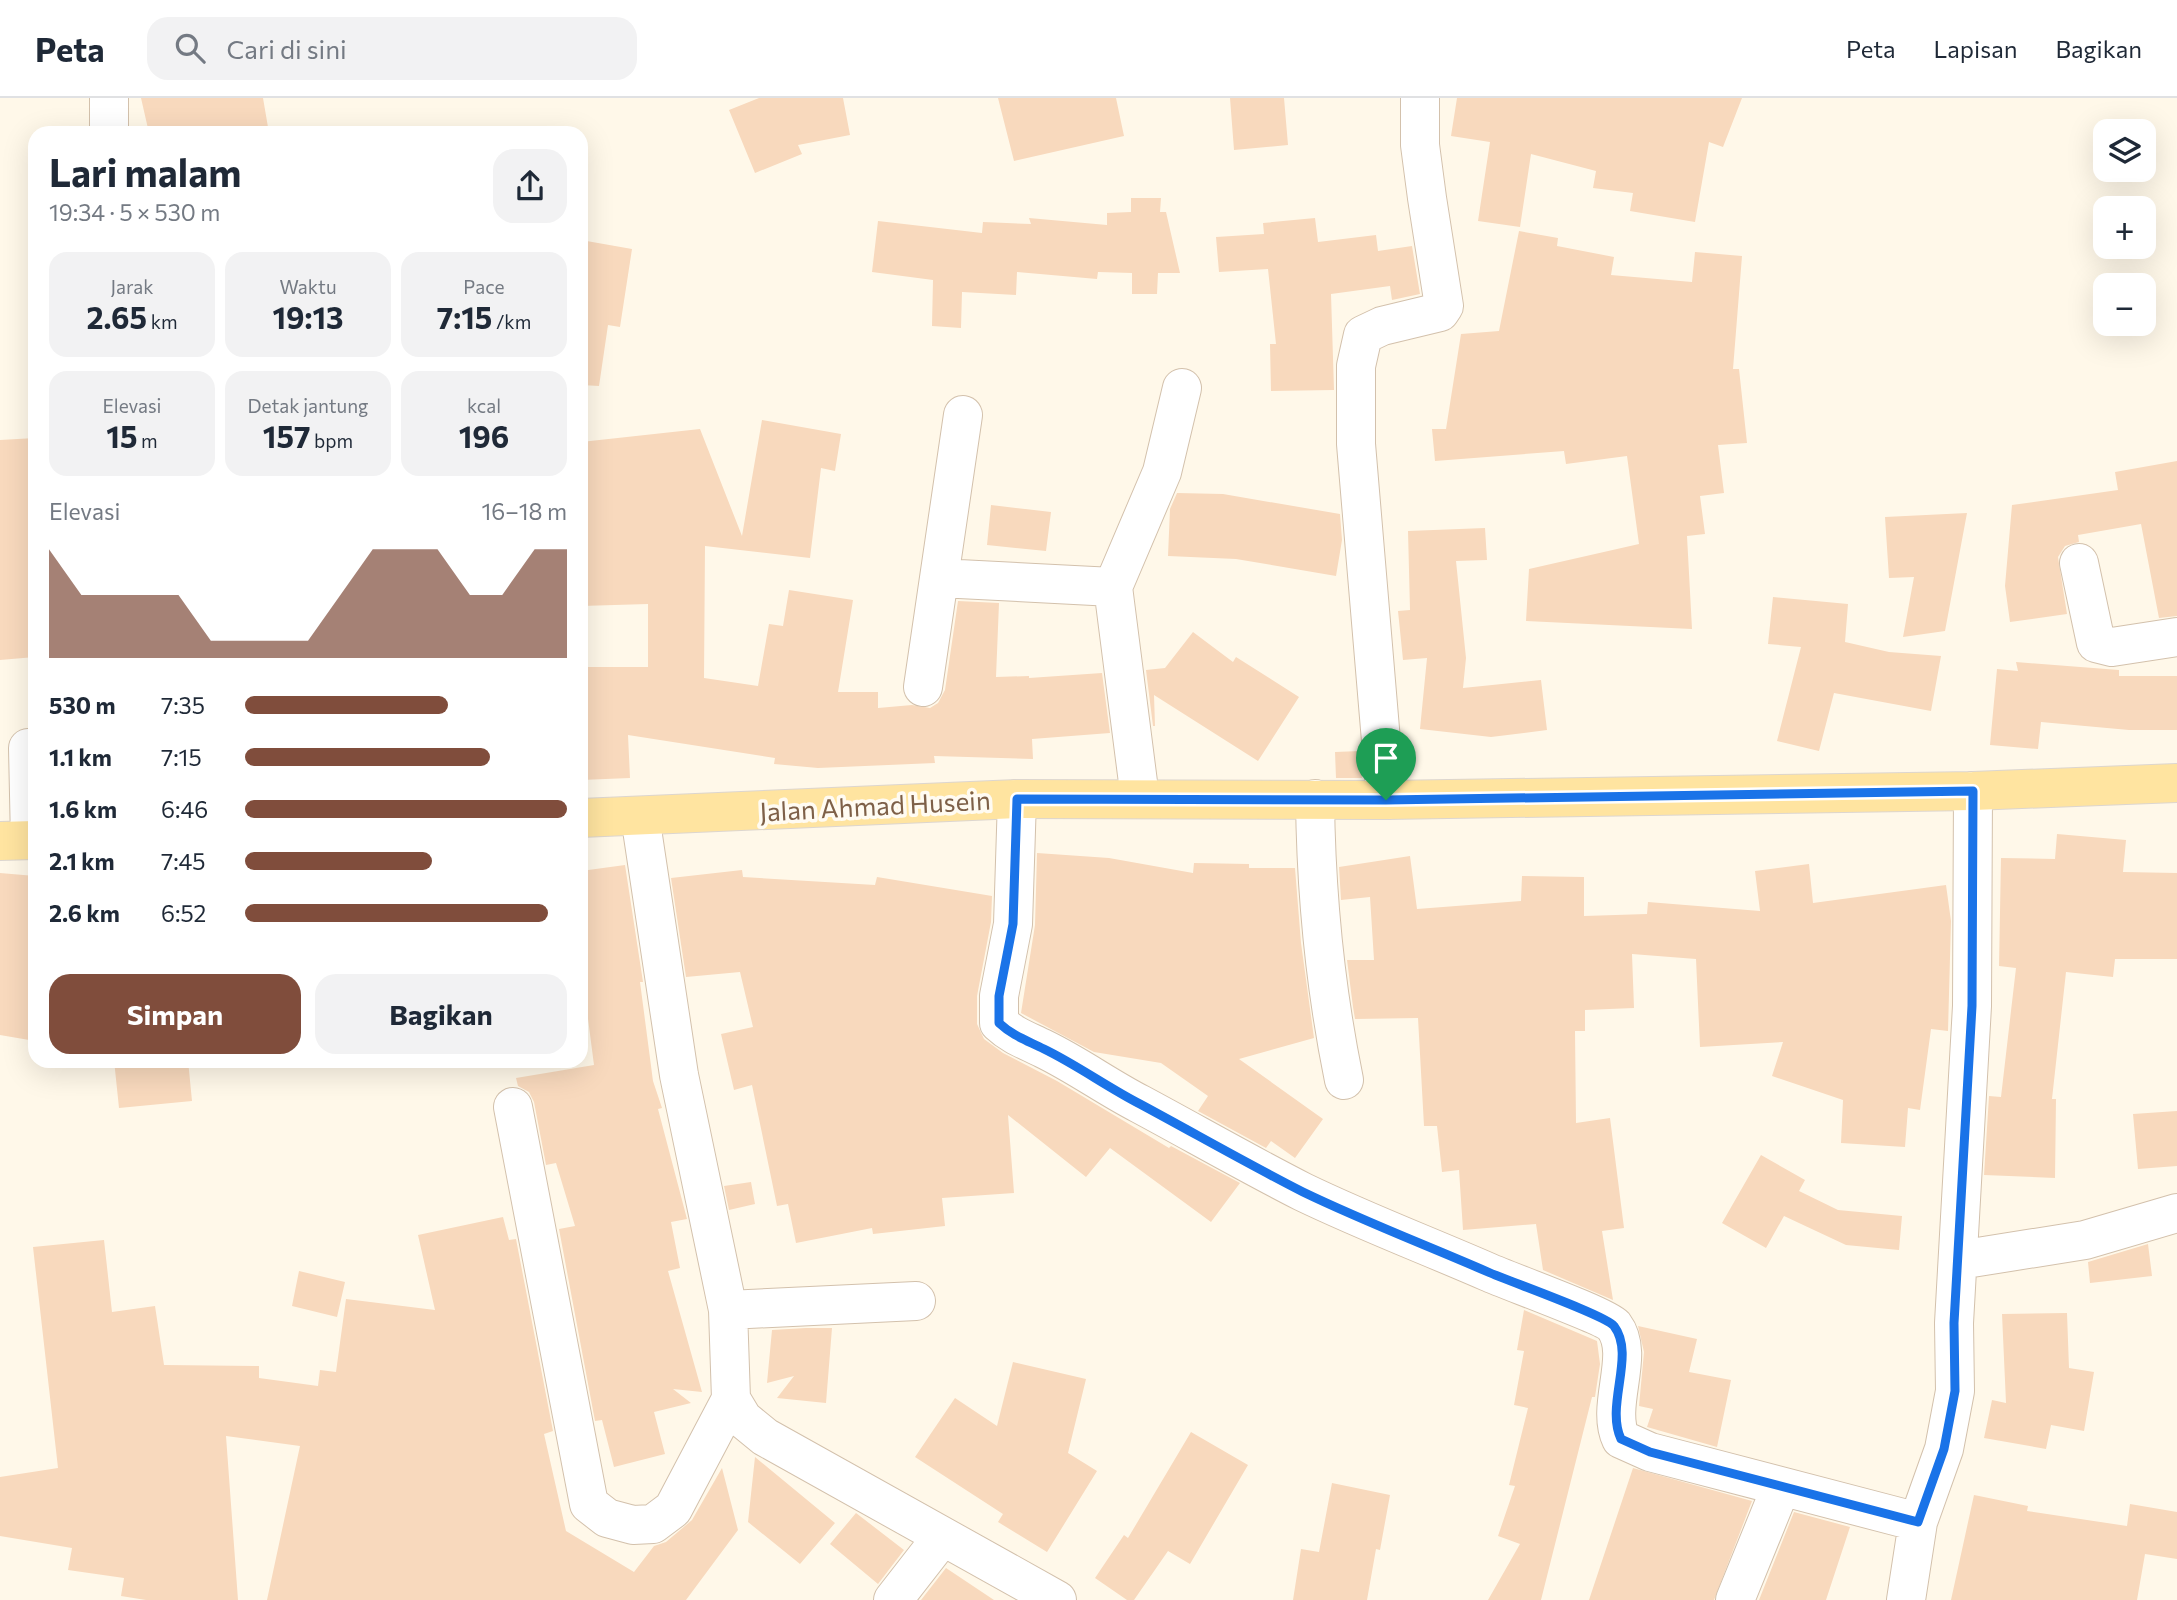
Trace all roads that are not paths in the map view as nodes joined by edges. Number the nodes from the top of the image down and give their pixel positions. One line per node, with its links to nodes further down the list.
1 (109, 98): 3 (street)
2 (1420, 98): 17 (street)
3 (109, 126)
4 (1182, 388): 8 (street)
5 (963, 415): 7 (street)
6 (2080, 563): 9 (street)
7 (939, 578): 8 (street); 10 (street)
8 (1112, 587): 14 (street)
9 (2177, 637)
10 (923, 687)
11 (28, 748): 20 (street)
12 (2177, 783): 13 (main road, Jalan Ahmad Husein)
13 (1973, 791): 17 (main road, Jalan Ahmad Husein); 24 (street)
14 (1140, 798): 15 (main road, Jalan Ahmad Husein); 16 (main road, Jalan Ahmad Husein)
15 (1017, 799): 18 (main road, Jalan Ahmad Husein); 28 (street)
16 (1315, 799): 17 (main road, Jalan Ahmad Husein); 21 (street)
17 (1386, 800)
18 (640, 816): 19 (main road, Jalan Ahmad Husein); 26 (street)
19 (588, 818)
20 (22, 840)
21 (1344, 1080)
22 (513, 1107): 27 (street)
23 (2177, 1213): 24 (street)
24 (1959, 1260): 29 (street)
25 (916, 1301): 26 (street)
26 (728, 1310): 27 (street)
27 (731, 1399): 30 (street)
28 (1780, 1487): 29 (street); 33 (street)
29 (1918, 1522): 34 (street)
30 (943, 1537): 31 (street); 32 (street)
31 (893, 1600)
32 (1057, 1600)
33 (1735, 1600)
34 (1906, 1600)

